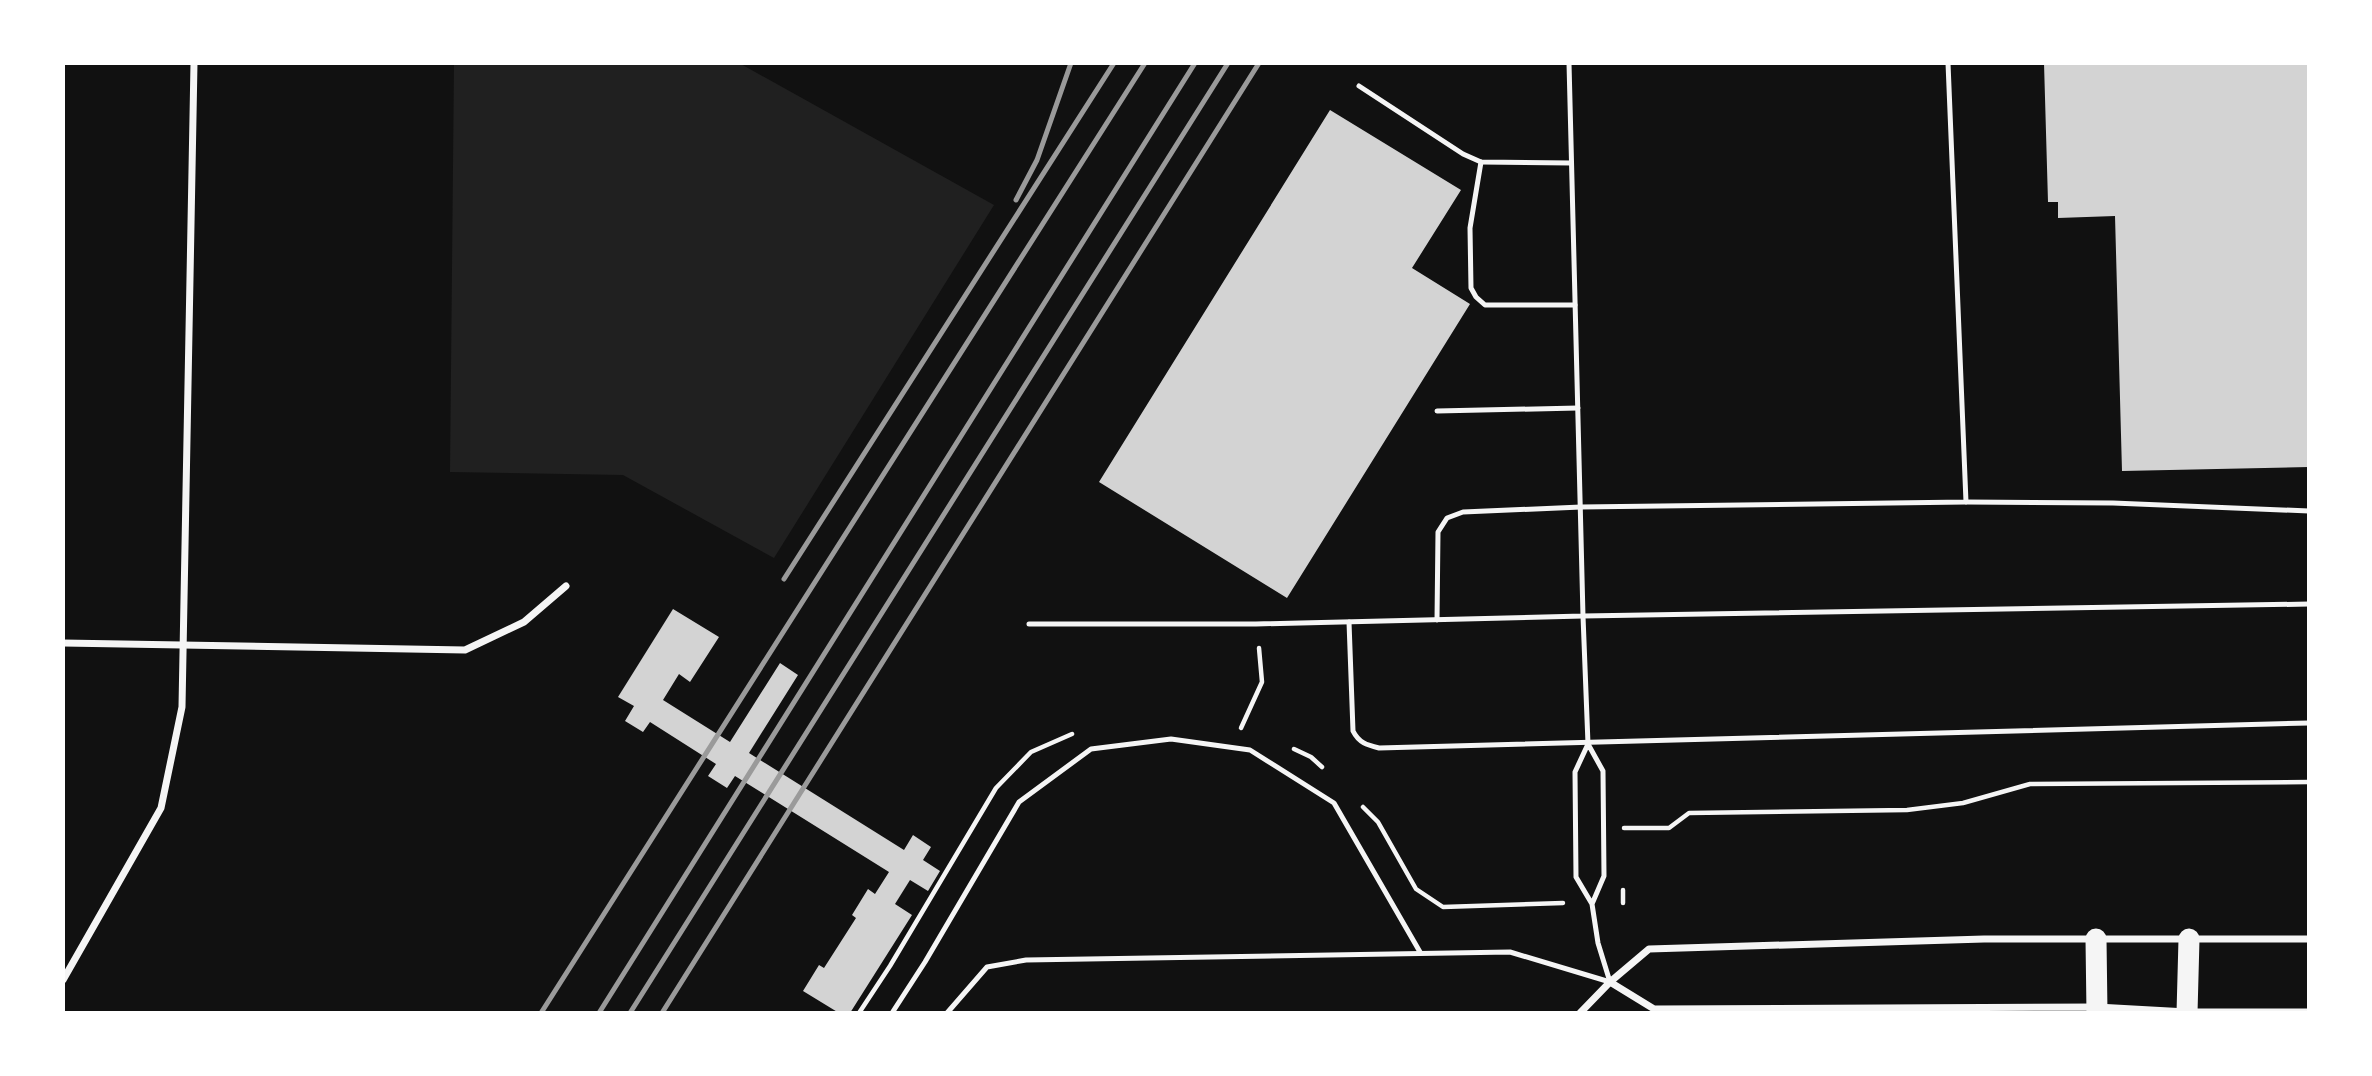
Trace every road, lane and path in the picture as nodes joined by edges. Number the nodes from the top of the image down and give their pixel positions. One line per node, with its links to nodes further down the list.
1 (194, 63): 20 (street)
2 (1569, 63): 6 (lane)
3 (1948, 63): 10 (lane)
4 (1359, 86): 5 (lane)
5 (1481, 162): 6 (lane); 7 (lane)
6 (1571, 163): 7 (lane)
7 (1575, 305): 8 (lane)
8 (1578, 408): 9 (lane); 11 (lane)
9 (1437, 411)
10 (1966, 502): 11 (lane); 12 (lane)
11 (1581, 508): 15 (lane); 16 (lane)
12 (2309, 510)
13 (566, 586): 20 (street)
14 (2309, 604): 15 (lane)
15 (1583, 616): 16 (lane); 27 (lane)
16 (1437, 620): 17 (lane)
17 (1349, 622): 18 (lane); 27 (lane)
18 (1029, 624)
19 (63, 643): 20 (street)
20 (183, 646): 41 (street)
21 (1259, 648): 24 (path)
22 (2309, 723): 27 (lane)
23 (1229, 726): 24 (path)
24 (1241, 728): 26 (path)
25 (1082, 729): 45 (path)
26 (1251, 732)
27 (1588, 744): 36 (lane); 36 (lane)
28 (1292, 748): 29 (path)
29 (1327, 772)
30 (2309, 782): 32 (path)
31 (1361, 804): 34 (path)
32 (1622, 840)
33 (1623, 878): 35 (path)
34 (1563, 903)
35 (1623, 903)
36 (1592, 904): 42 (lane)
37 (2096, 939): 38 (street); 42 (street); 43 (highway)
38 (2189, 939): 39 (street); 49 (highway)
39 (2309, 939)
40 (1420, 952): 42 (lane); 46 (lane); 47 (lane)
41 (63, 980)
42 (1610, 982): 43 (street); 48 (street)
43 (2097, 1010): 49 (street)
44 (2309, 1012): 49 (street)
45 (859, 1013)
46 (892, 1013)
47 (947, 1013)
48 (1580, 1013)
49 (2187, 1013)

